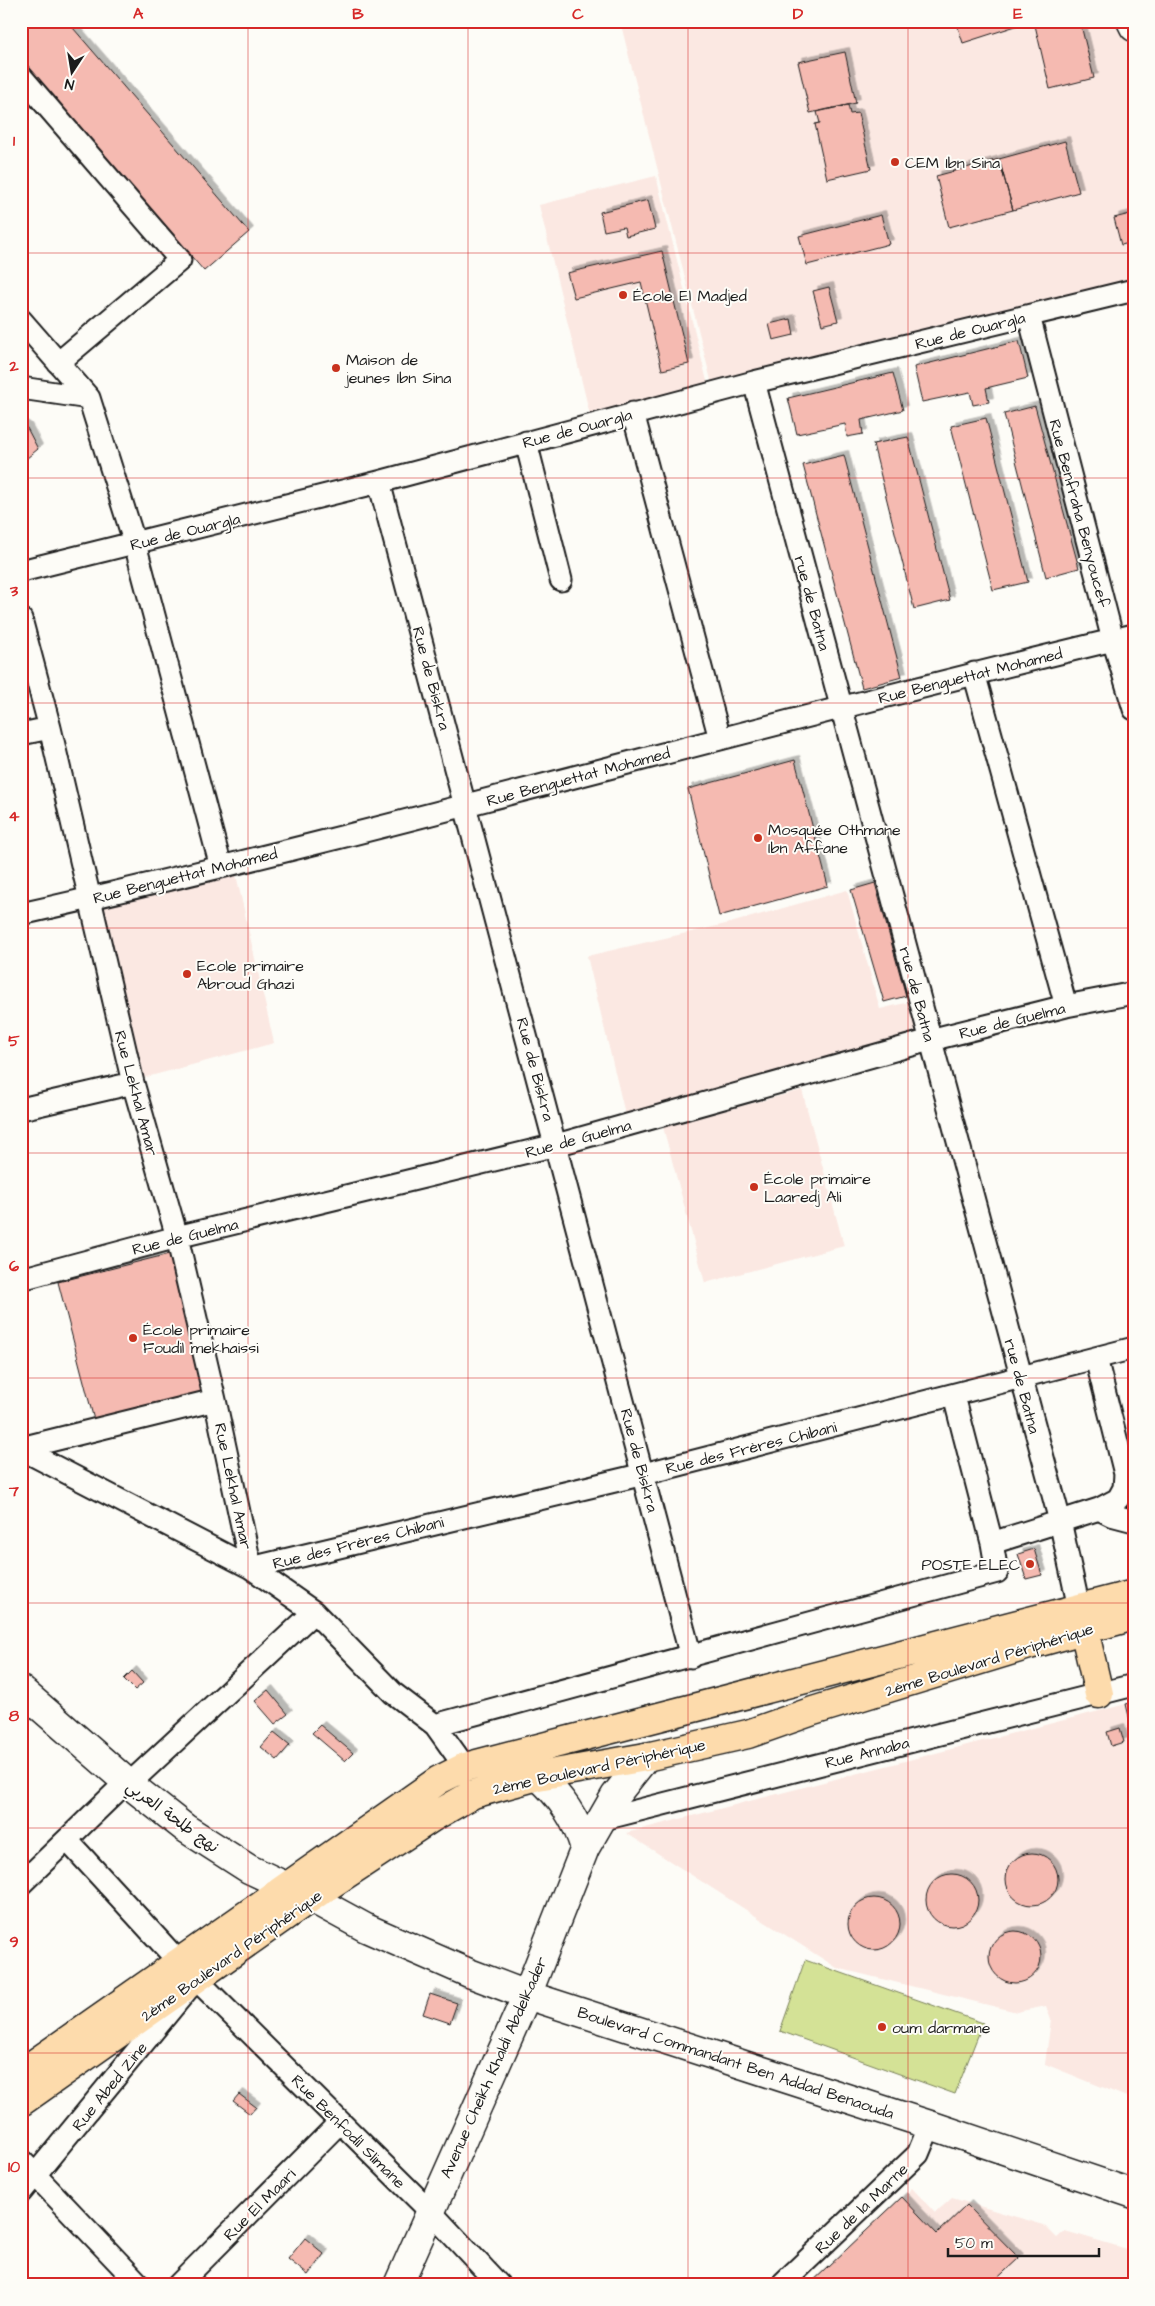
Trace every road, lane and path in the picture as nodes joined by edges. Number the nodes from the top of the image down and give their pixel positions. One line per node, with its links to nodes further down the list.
1 (1131, 21): 2 (street)
2 (1134, 28)
3 (21, 76): 7 (street)
4 (1134, 290): 5 (street, Rue de Ouargla)
5 (1029, 316): 8 (street, Rue de Ouargla); 19 (street, Rue Benfraha Benyoucef)
6 (21, 320): 7 (street)
7 (58, 363): 10 (street)
8 (754, 382): 11 (street, Rue de Ouargla); 21 (street, rue de Batna)
9 (21, 388): 10 (street)
10 (89, 398): 14 (street)
11 (633, 413): 12 (street, Rue de Ouargla); 25 (street)
12 (526, 442): 13 (street, Rue de Ouargla); 16 (street)
13 (379, 482): 14 (street, Rue de Ouargla); 26 (street, Rue de Biskra)
14 (135, 544): 15 (street, Rue de Ouargla); 27 (street)
15 (21, 571)
16 (561, 580)
17 (21, 619): 23 (street, Rue Lekhal Amar)
18 (1134, 635): 19 (street, Rue Benguettat Mohamed)
19 (1113, 640): 20 (street, Rue Benguettat Mohamed); 22 (street, Rue Benfraha Benyoucef)
20 (974, 673): 21 (street, Rue Benguettat Mohamed); 31 (street)
21 (841, 707): 25 (street, Rue Benguettat Mohamed); 32 (street, rue de Batna)
22 (1134, 710)
23 (50, 728): 24 (street); 28 (street, Rue Lekhal Amar)
24 (21, 734)
25 (720, 739): 26 (street, Rue Benguettat Mohamed)
26 (466, 806): 27 (street, Rue Benguettat Mohamed); 35 (street, Rue de Biskra)
27 (221, 867): 28 (street, Rue Benguettat Mohamed)
28 (89, 899): 29 (street, Rue Benguettat Mohamed); 33 (street, Rue Lekhal Amar)
29 (21, 914)
30 (1134, 992): 31 (street, Rue de Guelma)
31 (1066, 1006): 32 (street, Rue de Guelma)
32 (930, 1040): 35 (street, Rue de Guelma); 40 (street, rue de Batna)
33 (133, 1083): 34 (street); 36 (street, Rue Lekhal Amar)
34 (21, 1109)
35 (556, 1145): 36 (street, Rue de Guelma); 45 (street, Rue de Biskra)
36 (177, 1237): 37 (street, Rue de Guelma); 42 (street, Rue Lekhal Amar)
37 (21, 1279)
38 (1134, 1348): 39 (street, Rue des Frères Chibani)
39 (1096, 1358): 40 (street, Rue des Frères Chibani); 44 (street)
40 (1020, 1377): 41 (street, Rue des Frères Chibani); 48 (street, rue de Batna)
41 (954, 1396): 45 (street, Rue des Frères Chibani); 49 (street)
42 (215, 1400): 43 (street); 50 (street, Rue Lekhal Amar)
43 (21, 1448): 50 (street)
44 (1126, 1448): 46 (street)
45 (644, 1474): 50 (street, Rue des Frères Chibani); 55 (street, Rue de Biskra)
46 (1099, 1508): 47 (street); 48 (street)
47 (1134, 1520)
48 (1060, 1521): 49 (street); 54 (street, rue de Batna)
49 (992, 1543): 55 (street)
50 (251, 1568): 52 (street)
51 (1134, 1594): 54 (main road, 2ème Boulevard Périphérique)
52 (314, 1612): 60 (street); 64 (street)
53 (1134, 1616): 54 (main road, 2ème Boulevard Périphérique)
54 (1081, 1619): 58 (main road); 61 (main road, 2ème Boulevard Périphérique); 62 (main road, 2ème Boulevard Périphérique)
55 (691, 1657): 60 (street)
56 (1134, 1685): 58 (street, Rue Annaba)
57 (21, 1690): 64 (street, نهج طلحة العربي)
58 (1099, 1694): 65 (street, Rue Annaba)
59 (21, 1704): 64 (street)
60 (435, 1726): 62 (street)
61 (646, 1757): 63 (main road, 2ème Boulevard Périphérique); 65 (street, Avenue Cheïkh Khaldi Abdelkader)
62 (465, 1767): 69 (main road, 2ème Boulevard Périphérique)
63 (538, 1776): 67 (street); 69 (main road, 2ème Boulevard Périphérique)
64 (123, 1788): 66 (street); 69 (street, نهج طلحة العربي)
65 (600, 1820): 67 (street, Avenue Cheïkh Khaldi Abdelkader)
66 (67, 1840): 68 (street); 71 (street, Rue Benfodil Slimane)
67 (585, 1848): 72 (street, Avenue Cheïkh Khaldi Abdelkader)
68 (21, 1884)
69 (292, 1898): 70 (street, نهج طلحة العربي); 71 (main road, 2ème Boulevard Périphérique)
70 (343, 1917): 72 (street, Boulevard Commandant Ben Addad Benaouda)
71 (188, 1971): 73 (main road, 2ème Boulevard Périphérique); 74 (main road, 2ème Boulevard Périphérique); 75 (street, Rue Benfodil Slimane); 78 (street, Rue Abed Zine)
72 (527, 1995): 76 (street, Boulevard Commandant Ben Addad Benaouda); 81 (street, Avenue Cheïkh Khaldi Abdelkader)
73 (21, 2073)
74 (21, 2102)
75 (340, 2122): 81 (street, Rue Benfodil Slimane); 83 (street, Rue El Maari)
76 (930, 2125): 80 (street, Boulevard Commandant Ben Addad Benaouda); 86 (street, Rue de la Marne)
77 (21, 2160): 78 (street)
78 (36, 2177): 79 (street, Rue Abed Zine); 82 (street)
79 (21, 2192)
80 (1134, 2194)
81 (430, 2211): 84 (street, Avenue Cheïkh Khaldi Abdelkader); 85 (street, Rue Benfodil Slimane)
82 (140, 2285)
83 (178, 2285)
84 (398, 2285)
85 (499, 2285)
86 (781, 2285)

